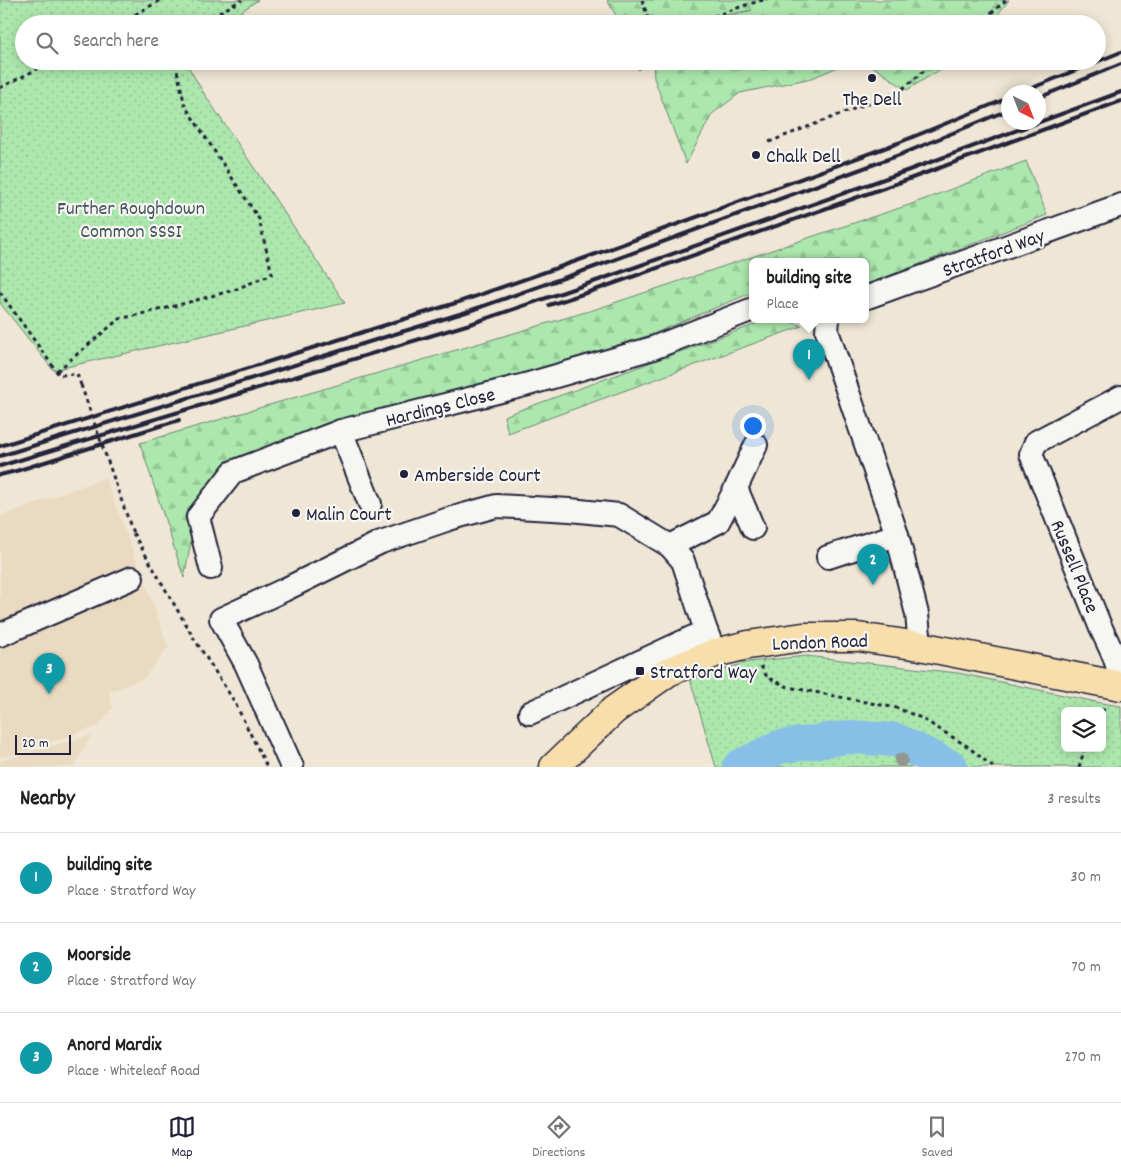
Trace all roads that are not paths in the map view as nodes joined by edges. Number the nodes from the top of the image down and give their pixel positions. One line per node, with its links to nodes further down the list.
1 (1121, 205): 2 (street, Stratford Way)
2 (869, 297)
3 (749, 311): 6 (street, Hardings Close)
4 (828, 323): 11 (street)
5 (1121, 397): 19 (street, Russell Place)
6 (342, 431): 9 (street); 14 (street, Hardings Close)
7 (756, 445): 8 (street)
8 (736, 488): 10 (street); 12 (street)
9 (370, 504)
10 (753, 528)
11 (897, 535): 13 (street); 18 (street)
12 (670, 546): 17 (street); 23 (street)
13 (828, 557)
14 (211, 568)
15 (132, 578): 16 (street)
16 (0, 634)
17 (711, 642): 18 (main road, London Road); 21 (street); 22 (main road, London Road)
18 (920, 646): 20 (main road, London Road)
19 (1121, 678)
20 (1121, 686)
21 (530, 713)
22 (560, 765)
23 (292, 767)

